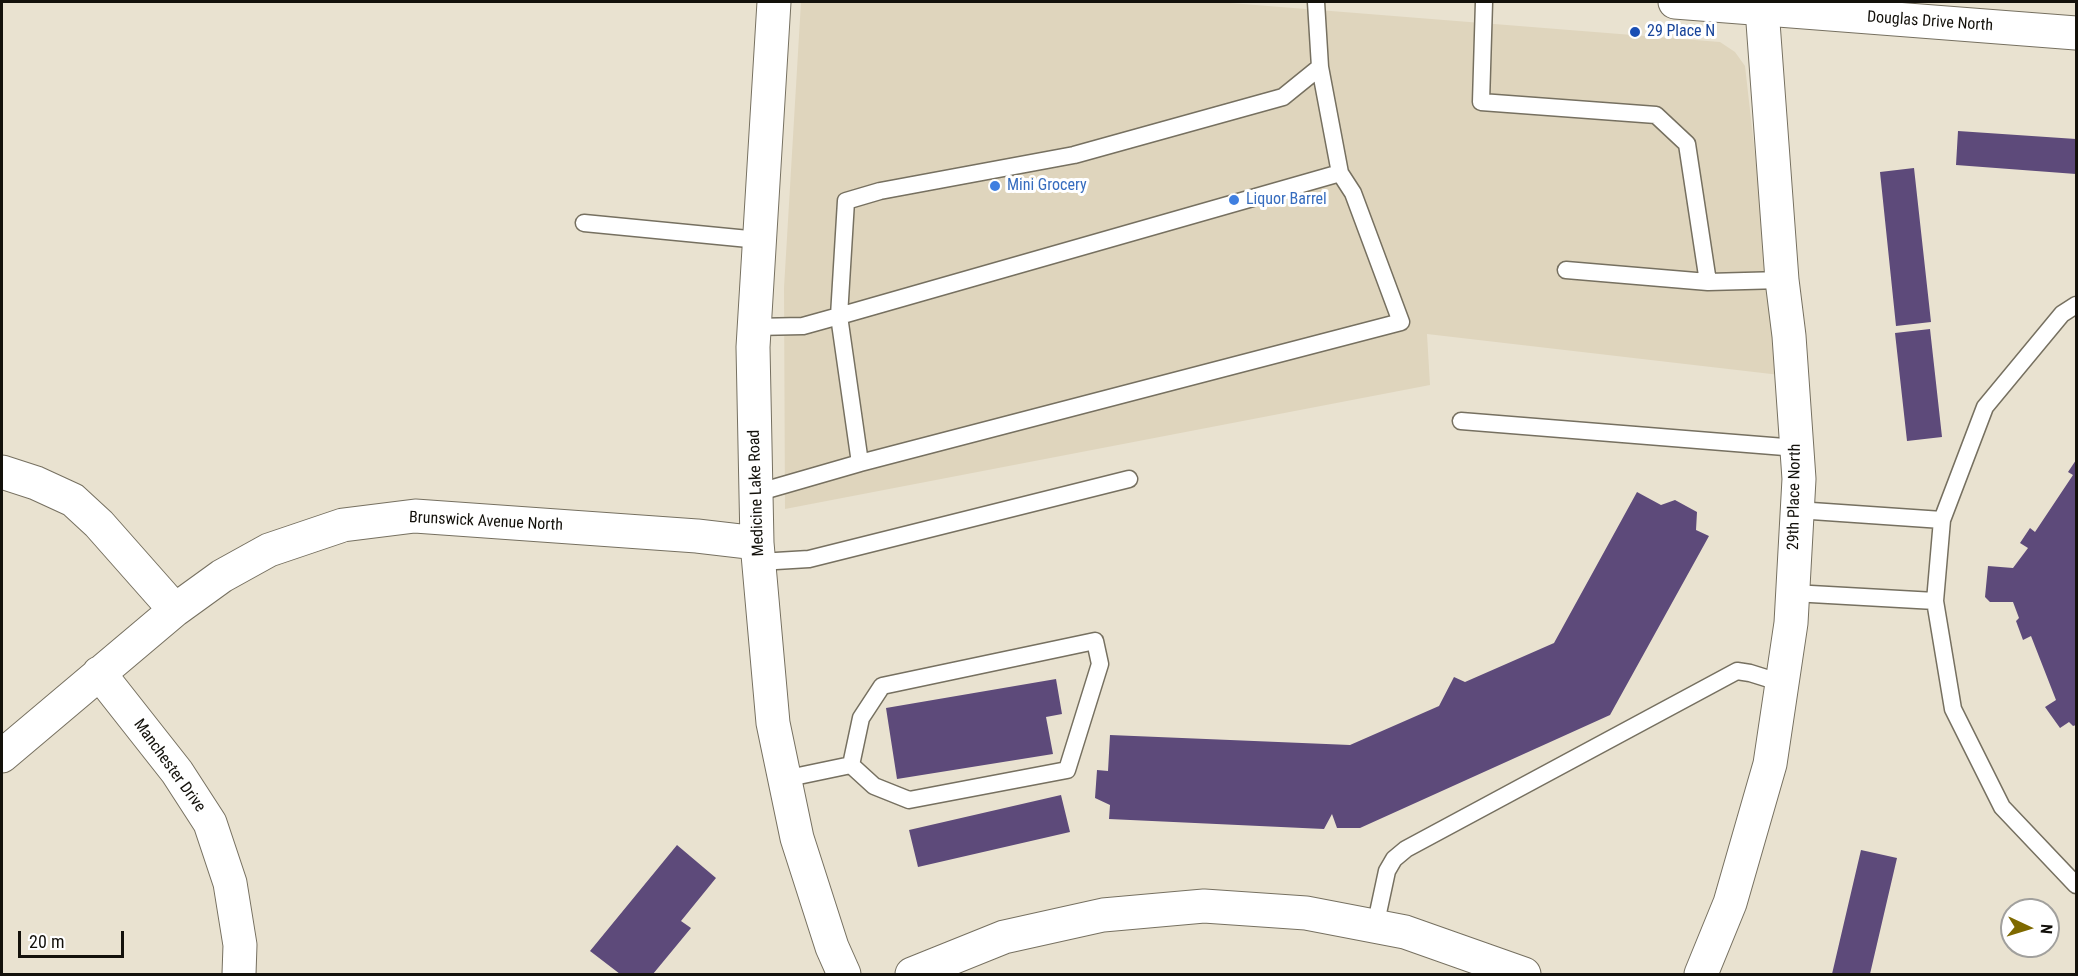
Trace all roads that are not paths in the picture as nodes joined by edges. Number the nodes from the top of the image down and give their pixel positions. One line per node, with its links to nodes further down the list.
1 (774, 2): 10 (street, Medicine Lake Road)
2 (1316, 2): 7 (lane)
3 (1484, 2): 13 (lane)
4 (1675, 2): 5 (street, Douglas Drive North)
5 (1762, 9): 6 (street, Douglas Drive North); 12 (street, 29th Place North)
6 (2076, 33)
7 (1320, 67): 8 (lane); 15 (lane)
8 (1340, 173): 15 (lane); 19 (lane)
9 (584, 223): 10 (lane)
10 (759, 240): 16 (street, Medicine Lake Road)
11 (1566, 270): 13 (lane)
12 (1782, 280): 13 (lane); 18 (street, 29th Place North)
13 (1708, 282)
14 (2076, 305): 24 (lane)
15 (839, 316): 16 (lane); 19 (lane)
16 (754, 327): 22 (street, Medicine Lake Road)
17 (1461, 421): 18 (lane)
18 (1797, 448): 23 (street, 29th Place North)
19 (860, 464): 22 (lane)
20 (2, 472): 28 (street)
21 (1129, 479): 25 (lane)
22 (756, 493): 25 (street, Medicine Lake Road)
23 (1797, 510): 24 (lane); 26 (street, 29th Place North)
24 (1942, 520): 27 (lane)
25 (758, 553): 28 (street, Brunswick Avenue North); 33 (street, Medicine Lake Road)
26 (1793, 593): 27 (lane); 30 (street, 29th Place North)
27 (1935, 601): 34 (lane)
28 (175, 610): 29 (street, Brunswick Avenue North)
29 (99, 672): 31 (street, Brunswick Avenue North); 37 (street, Manchester Drive)
30 (1782, 682): 35 (lane); 40 (street, 29th Place North)
31 (2, 756)
32 (852, 765): 32 (lane); 33 (lane)
33 (784, 779): 38 (street, Medicine Lake Road)
34 (2076, 885)
35 (1375, 927): 36 (street); 39 (street)
36 (1507, 971)
37 (239, 975)
38 (844, 975)
39 (912, 975)
40 (1701, 975)

